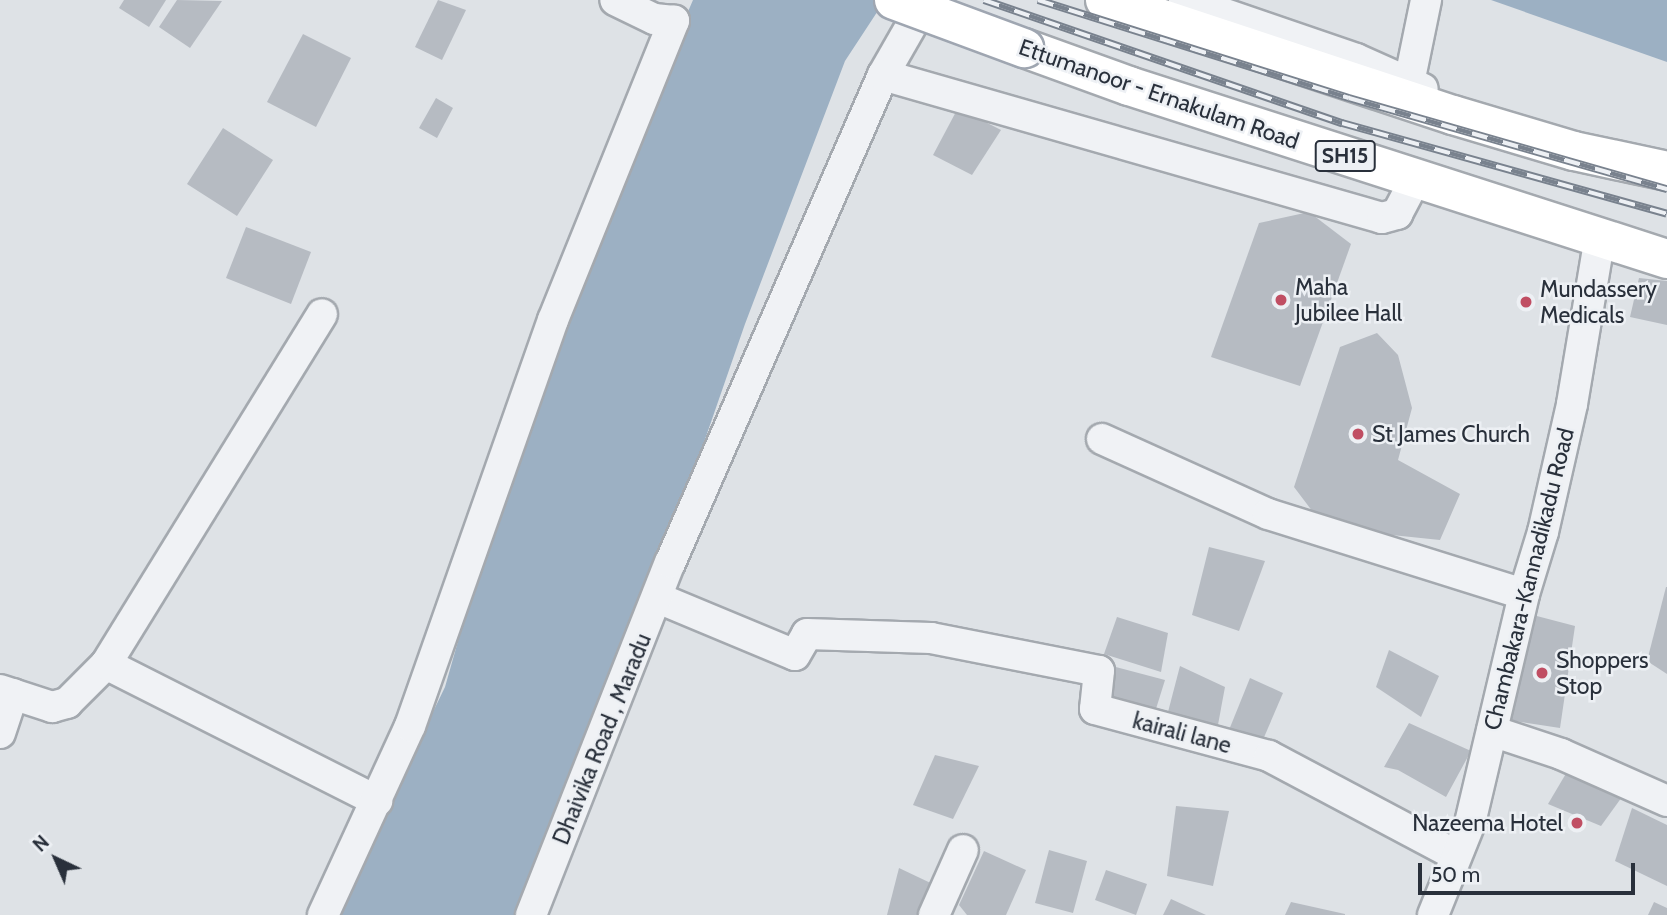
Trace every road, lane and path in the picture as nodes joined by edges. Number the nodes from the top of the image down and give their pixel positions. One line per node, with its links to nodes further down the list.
1 (615, 0): 7 (street)
2 (894, 0): 12 (main road, Ettumanoor - Ernakulam Road / SH15, bridge)
3 (926, 0): 8 (street, Dhaivika Road , Maradu)
4 (1105, 0): 10 (main road)
5 (1184, 0): 9 (street)
6 (1426, 0): 9 (street)
7 (678, 10): 23 (street)
8 (883, 75): 12 (street); 18 (street, Dhaivika Road , Maradu)
9 (1409, 83): 10 (street)
10 (1574, 151): 11 (main road)
11 (1667, 171)
12 (1416, 178): 13 (main road, Ettumanoor - Ernakulam Road / SH15)
13 (1600, 237): 14 (main road, Ettumanoor - Ernakulam Road / SH15); 17 (street, Chambakara-Kannadikadu Road)
14 (1667, 259)
15 (323, 314): 19 (street)
16 (1102, 439): 17 (street)
17 (1524, 594): 21 (street, Chambakara-Kannadikadu Road)
18 (658, 598): 26 (street, kairali lane); 28 (street, Dhaivika Road , Maradu)
19 (106, 664): 20 (street); 23 (street)
20 (6, 692): 22 (street)
21 (1492, 731): 24 (street); 26 (street, Chambakara-Kannadikadu Road)
22 (0, 733)
23 (377, 801): 27 (street)
24 (1667, 801)
25 (963, 849): 29 (street)
26 (1455, 855): 30 (street, Chambakara-Kannadikadu Road)
27 (323, 915)
28 (531, 915)
29 (934, 915)
30 (1433, 915)

